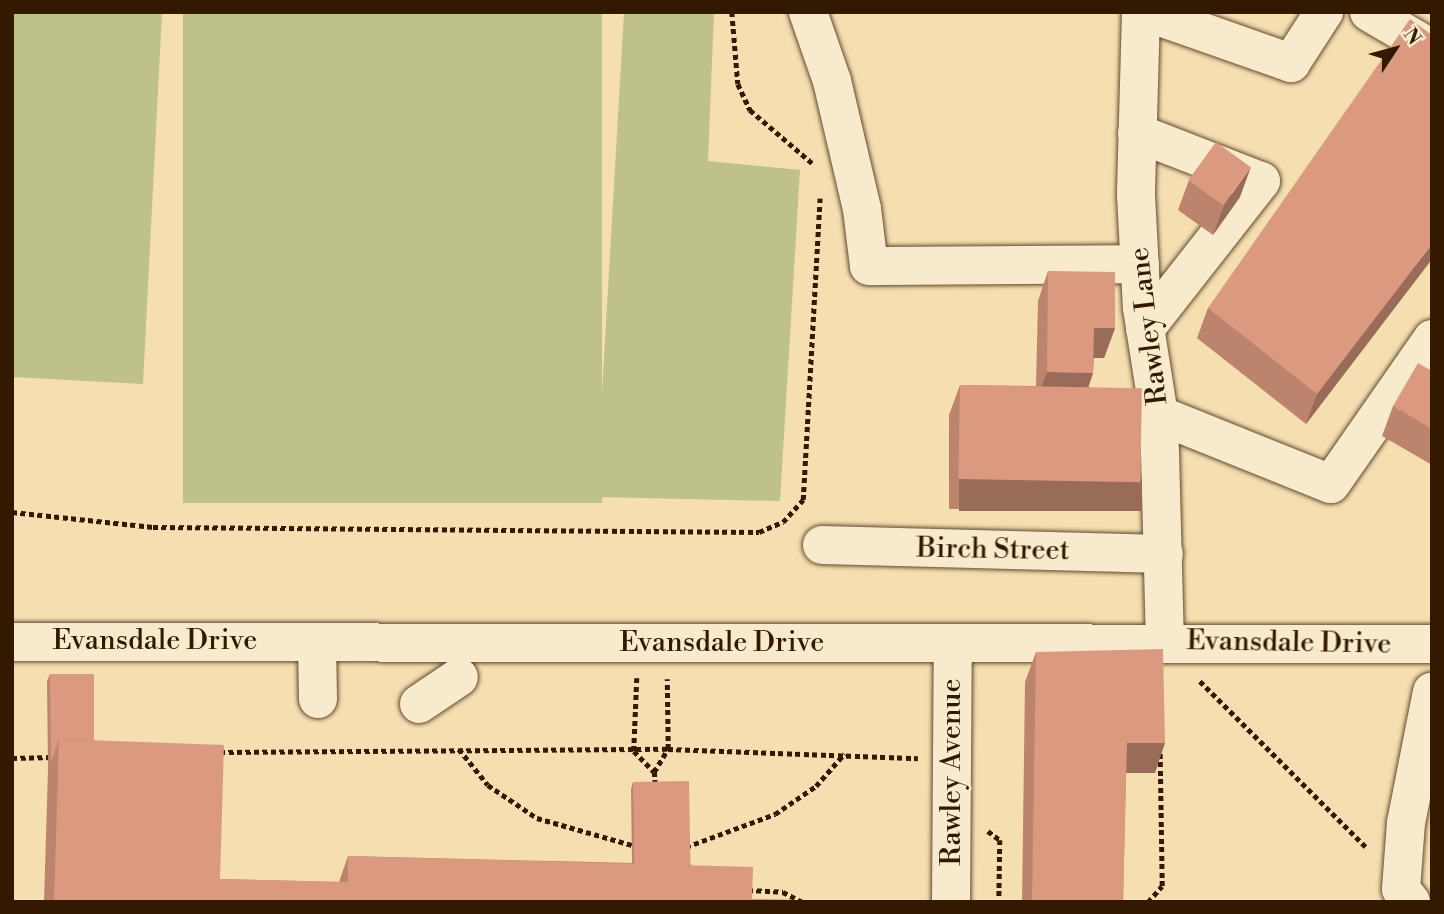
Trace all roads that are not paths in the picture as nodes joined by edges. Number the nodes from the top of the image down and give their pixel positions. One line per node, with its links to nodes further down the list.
1 (808, 12): 7 (street)
2 (1144, 12): 3 (street); 6 (street, Rawley Lane)
3 (1324, 12)
4 (1369, 12): 5 (street)
5 (1432, 49)
6 (1137, 133): 7 (street, Rawley Lane); 8 (street)
7 (1140, 264): 8 (street, Rawley Lane)
8 (1146, 329): 10 (street, Rawley Lane)
9 (1432, 339): 10 (street)
10 (1159, 415): 12 (street, Rawley Lane)
11 (822, 545): 12 (street, Birch Street)
12 (1164, 554): 13 (street, Rawley Lane)
13 (1165, 641): 16 (street, Evansdale Drive); 17 (street, Evansdale Drive)
14 (12, 642): 15 (street, Evansdale Drive)
15 (317, 642): 16 (street, Evansdale Drive); 20 (street)
16 (953, 643): 23 (street, Rawley Avenue)
17 (1432, 644)
18 (459, 677): 21 (street)
19 (1432, 692): 24 (street)
20 (318, 699)
21 (419, 704)
22 (1432, 879): 25 (street)
23 (951, 902)
24 (1411, 902)
25 (1420, 902)

